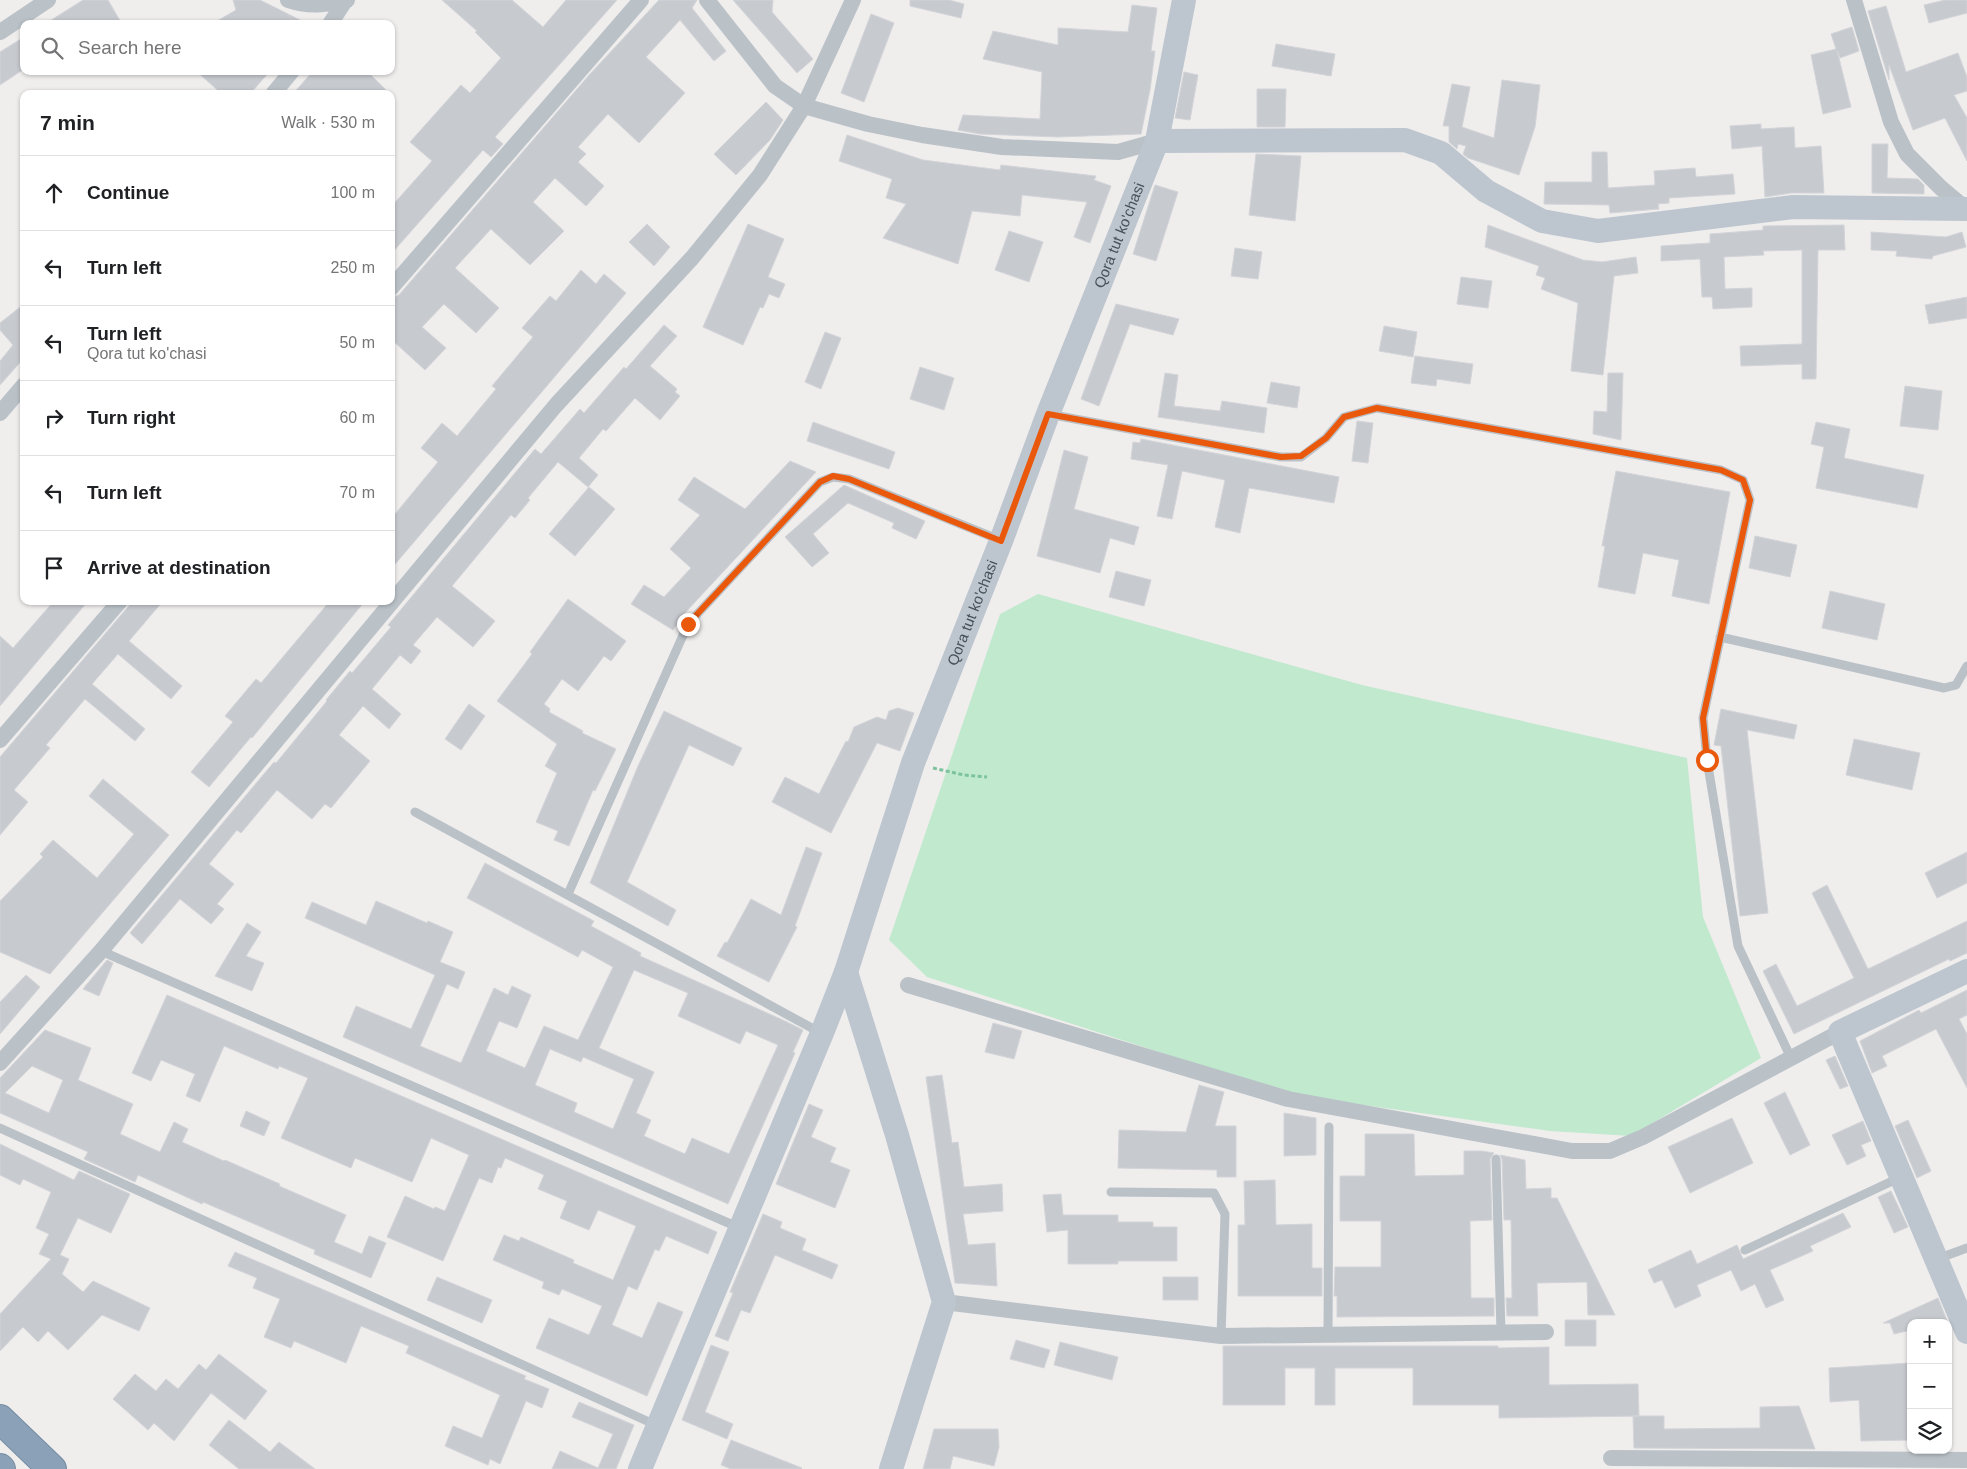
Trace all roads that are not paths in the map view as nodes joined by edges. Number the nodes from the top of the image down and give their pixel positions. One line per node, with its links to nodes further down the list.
1 (48, 0): 9 (street)
2 (288, 0): 3 (street)
3 (346, 0): 10 (street)
4 (641, 0): 17 (street)
5 (707, 0): 14 (street)
6 (853, 0): 14 (street)
7 (1184, 0): 15 (street, Qora tut ko'chasi)
8 (1854, 0): 16 (street)
9 (25, 5): 11 (street)
10 (333, 20)
11 (0, 32)
12 (289, 75): 13 (street)
13 (276, 90)
14 (804, 106): 15 (street); 22 (street)
15 (1156, 141): 16 (street); 20 (street, Qora tut ko'chasi)
16 (1966, 208)
17 (395, 283)
18 (20, 390): 19 (street)
19 (0, 413)
20 (1048, 414): 21 (street, Qora tut ko'chasi); 25 (lane)
21 (1001, 541): 29 (lane); 32 (street, Qora tut ko'chasi)
22 (395, 598)
23 (117, 605): 27 (street)
24 (389, 605): 30 (street)
25 (1720, 637): 26 (lane); 36 (lane)
26 (1967, 666)
27 (0, 740)
28 (415, 812): 29 (lane)
29 (568, 894): 35 (lane)
30 (101, 951): 37 (street); 43 (lane)
31 (1967, 971): 34 (street)
32 (846, 972): 35 (street, Qora tut ko'chasi); 47 (street)
33 (908, 985): 36 (street)
34 (1840, 1032): 36 (street); 41 (street)
35 (822, 1033): 43 (street, Qora tut ko'chasi)
36 (1791, 1058)
37 (0, 1063)
38 (1329, 1127): 51 (lane)
39 (0, 1128): 54 (lane)
40 (1496, 1159): 48 (lane)
41 (1901, 1177): 45 (lane); 46 (street)
42 (1111, 1192): 52 (lane)
43 (740, 1228): 54 (street, Qora tut ko'chasi)
44 (1967, 1248): 46 (lane)
45 (1745, 1250)
46 (1936, 1260): 50 (street)
47 (944, 1302): 52 (street); 59 (street)
48 (1501, 1332): 49 (street); 51 (street)
49 (1546, 1332)
50 (1967, 1332)
51 (1328, 1335): 52 (street)
52 (1221, 1336)
53 (0, 1419): 57 (highway)
54 (658, 1426): 58 (street, Qora tut ko'chasi)
55 (1611, 1458): 56 (street)
56 (1967, 1460)
57 (52, 1469)
58 (640, 1469)
59 (892, 1469)

